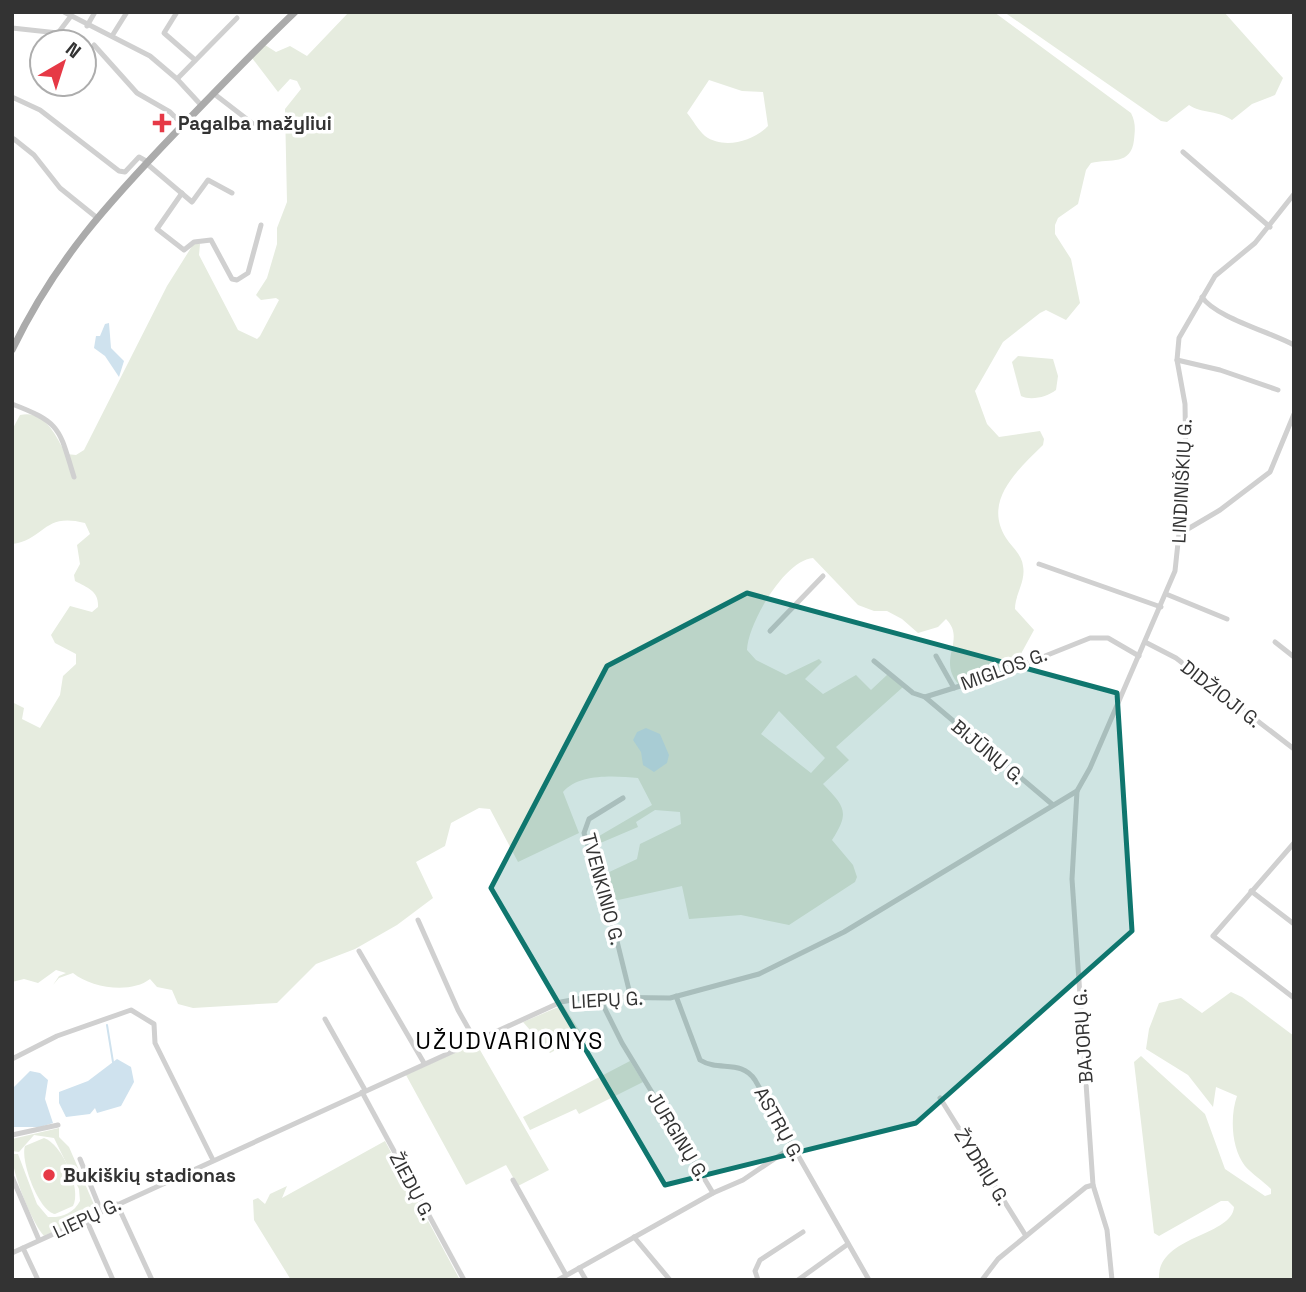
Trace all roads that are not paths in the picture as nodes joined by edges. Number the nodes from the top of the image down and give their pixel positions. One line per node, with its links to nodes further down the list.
1 (64, 12): 6 (street)
2 (95, 12): 8 (street)
3 (127, 12): 10 (street)
4 (177, 12): 12 (street)
5 (295, 12): 14 (main road)
6 (71, 16): 8 (street); 9 (street)
7 (237, 18): 12 (street)
8 (87, 26): 10 (street)
9 (12, 28)
10 (112, 36): 13 (street)
11 (98, 49): 17 (street)
12 (195, 60): 13 (street)
13 (177, 79): 16 (street)
14 (213, 93): 16 (main road); 18 (street)
15 (12, 96): 21 (street)
16 (201, 106): 17 (main road)
17 (183, 125): 21 (main road)
18 (261, 130)
19 (14, 139): 25 (street)
20 (1183, 152): 27 (street)
21 (147, 162): 22 (street); 25 (main road)
22 (182, 193): 23 (street); 26 (street)
23 (232, 193)
24 (1294, 194): 27 (street, LINDINIŠKIŲ G.)
25 (96, 217): 32 (main road)
26 (261, 225)
27 (1270, 227): 28 (street, LINDINIŠKIŲ G.)
28 (1202, 297): 29 (street); 30 (street, LINDINIŠKIŲ G.)
29 (1210, 307): 30 (street); 31 (street)
30 (1194, 312): 33 (street, LINDINIŠKIŲ G.)
31 (1294, 345)
32 (12, 350)
33 (1177, 360): 34 (street); 38 (street, LINDINIŠKIŲ G.)
34 (1278, 390)
35 (12, 404): 37 (street)
36 (1294, 414): 38 (street)
37 (74, 477)
38 (1181, 533): 41 (street, LINDINIŠKIŲ G.)
39 (1039, 564): 42 (street)
40 (823, 576): 44 (street)
41 (1166, 594): 42 (street, LINDINIŠKIŲ G.); 43 (street)
42 (1161, 607): 45 (street, LINDINIŠKIŲ G.)
43 (1227, 619)
44 (770, 631)
45 (1145, 642): 48 (street, LINDINIŠKIŲ G.); 53 (street, DIDŽIOJI G.)
46 (1275, 642): 49 (street)
47 (936, 656): 51 (street)
48 (1139, 656): 51 (street, MIGLOS G.); 54 (street, LINDINIŠKIŲ G.)
49 (1294, 657)
50 (874, 661): 52 (street)
51 (954, 688): 52 (street, MIGLOS G.)
52 (925, 697): 56 (street, BIJŪNŲ G.)
53 (1294, 749)
54 (1077, 791): 56 (street, LIEPŲ G.); 79 (street, BAJORŲ G.)
55 (623, 798): 64 (street, TVENKINIO G.)
56 (1053, 805): 62 (street, LIEPŲ G.)
57 (1294, 843): 58 (street)
58 (1251, 891): 60 (street); 65 (street)
59 (418, 920): 67 (street)
60 (1294, 924)
61 (359, 951): 69 (street)
62 (676, 996): 64 (street, LIEPŲ G.); 74 (street, ASTRŲ G.)
63 (599, 997): 64 (street, LIEPŲ G.); 67 (street, LIEPŲ G.); 80 (street, JURGINŲ G.)
64 (631, 998)
65 (1294, 998)
66 (326, 1019): 70 (street, ŽIEDŲ G.)
67 (475, 1040): 69 (street, LIEPŲ G.)
68 (12, 1059): 76 (street)
69 (424, 1063): 70 (street, LIEPŲ G.)
70 (364, 1091): 76 (street, LIEPŲ G.); 96 (street, ŽIEDŲ G.)
71 (940, 1098): 85 (street, ŽYDRIŲ G.)
72 (58, 1125): 73 (street)
73 (12, 1135)
74 (792, 1147): 80 (street); 88 (street, ASTRŲ G.)
75 (80, 1159): 82 (street)
76 (213, 1160): 81 (street, LIEPŲ G.)
77 (12, 1177): 87 (street)
78 (513, 1180): 92 (street)
79 (1093, 1185): 85 (street); 104 (street, BAJORŲ G.)
80 (713, 1193): 86 (street, JURGINŲ G.)
81 (117, 1204): 82 (street, LIEPŲ G.); 95 (street)
82 (101, 1212): 83 (street, LIEPŲ G.)
83 (86, 1219): 87 (street, LIEPŲ G.); 94 (street)
84 (803, 1232): 100 (street)
85 (1026, 1236): 103 (street)
86 (634, 1237): 91 (street, JURGINŲ G.); 99 (street)
87 (39, 1240): 89 (street, LIEPŲ G.)
88 (848, 1244): 101 (street); 102 (street, ASTRŲ G.)
89 (23, 1248): 90 (street, LIEPŲ G.); 93 (street)
90 (12, 1254)
91 (579, 1268): 92 (street, JURGINŲ G.); 98 (street)
92 (566, 1275): 97 (street, JURGINŲ G.)
93 (38, 1280)
94 (113, 1280)
95 (152, 1280)
96 (464, 1280)
97 (558, 1280)
98 (586, 1280)
99 (670, 1280)
100 (758, 1280)
101 (798, 1280)
102 (869, 1280)
103 (982, 1280)
104 (1112, 1280)

